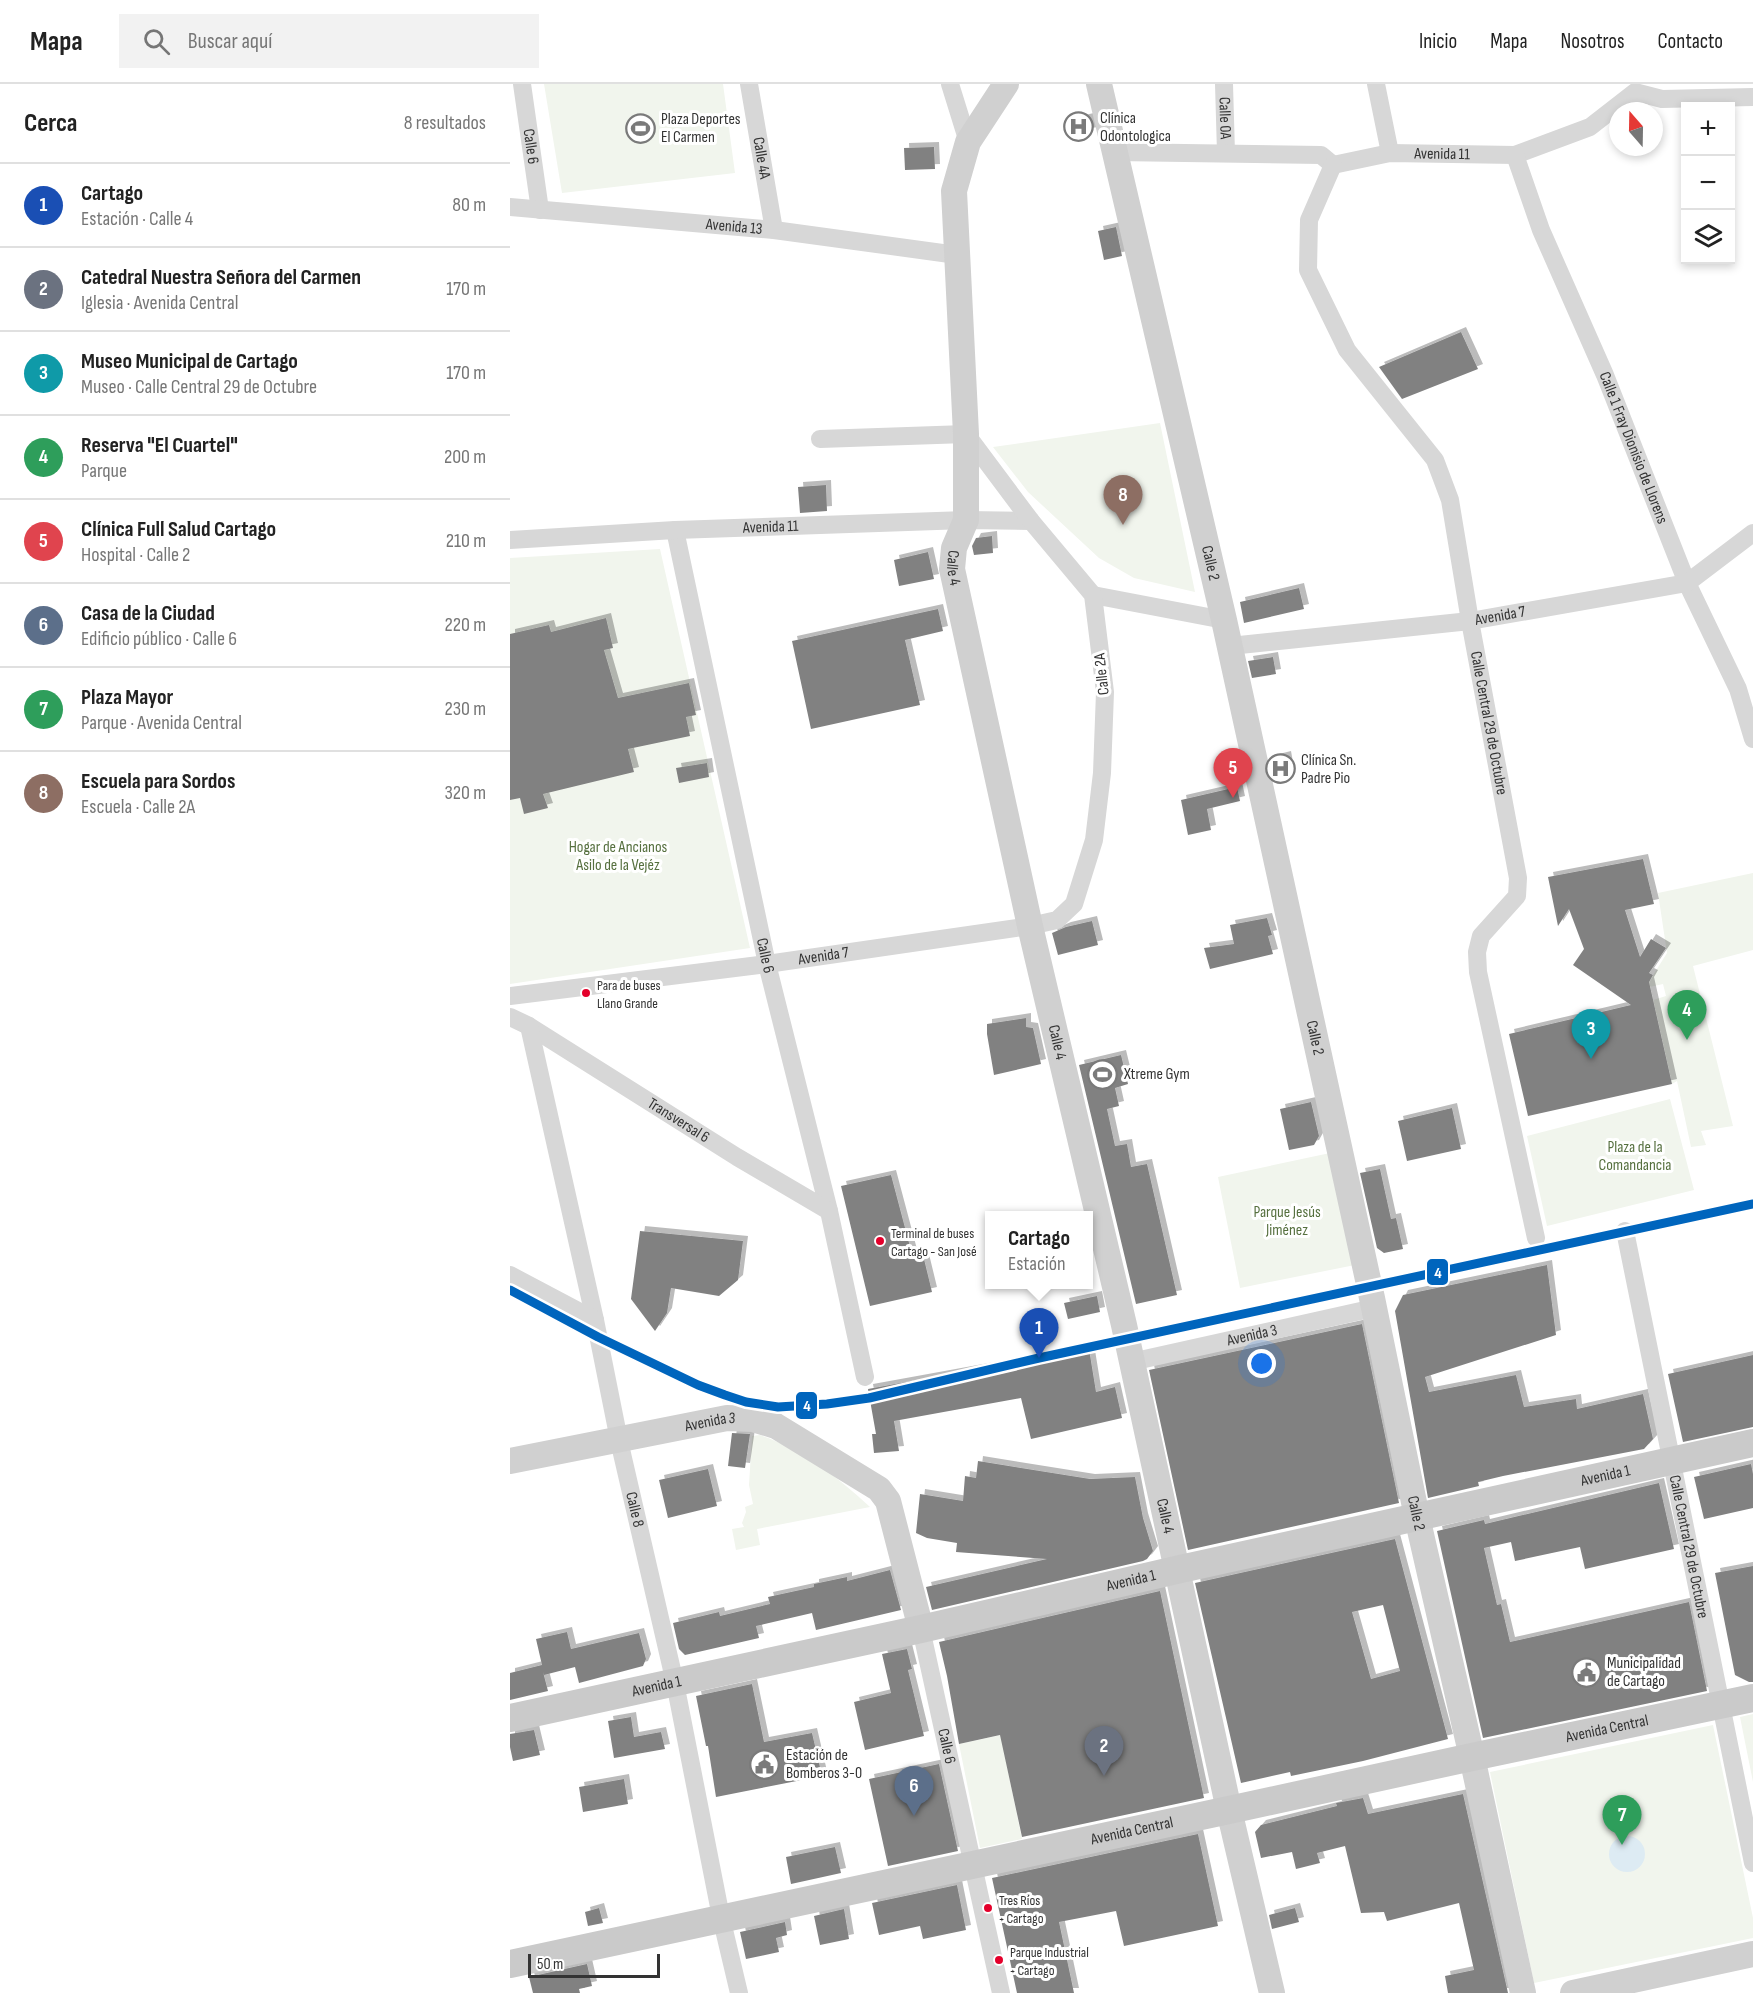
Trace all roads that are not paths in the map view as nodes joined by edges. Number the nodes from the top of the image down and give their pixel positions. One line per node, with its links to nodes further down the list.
1 (522, 84): 17 (street, Calle 6)
2 (749, 84): 18 (street, Calle 4A)
3 (950, 84): 10 (street)
4 (1006, 84): 10 (street, Calle 4)
5 (1099, 84): 11 (street, Calle 2)
6 (1224, 84): 12 (street, Calle 0A)
7 (1376, 84): 13 (street)
8 (1634, 88): 9 (street, Avenida 11); 14 (street, Avenida 11)
9 (1753, 97)
10 (968, 142): 19 (street, Calle 4)
11 (1115, 152): 12 (street); 29 (street, Calle 2)
12 (1226, 153): 15 (street)
13 (1390, 153): 14 (street, Avenida 11); 15 (street, Avenida 11)
14 (1515, 156): 27 (street, Calle 1 Fray Dionisio de Llorens)
15 (1333, 165): 30 (street, Calle Central 29 de Octubre)
16 (510, 207): 17 (street, Avenida 13)
17 (540, 210): 18 (street, Avenida 13)
18 (774, 231): 19 (street, Avenida 13)
19 (957, 255): 20 (street, Calle 4)
20 (966, 434): 21 (street); 22 (street, Calle 4); 23 (street)
21 (820, 439)
22 (966, 519): 23 (street, Avenida 11); 24 (street, Avenida 11); 33 (street, Calle 4)
23 (1031, 521): 28 (street)
24 (675, 530): 26 (street, Avenida 11); 34 (street, Calle 6)
25 (1753, 533): 27 (street, Avenida 7)
26 (510, 540)
27 (1687, 583): 30 (street, Avenida 7); 32 (street, Calle 1 Fray Dionisio de Llorens)
28 (1093, 595): 29 (street); 33 (street, Calle 2A)
29 (1224, 620): 31 (street, Calle 2)
30 (1470, 621): 31 (street, Avenida 7); 40 (street, Calle Central 29 de Octubre)
31 (1230, 646): 42 (street, Calle 2)
32 (1753, 739)
33 (1030, 926): 34 (street, Avenida 7); 44 (street, Calle 4)
34 (767, 964): 35 (street, Avenida 7); 38 (street, Calle 6)
35 (510, 996)
36 (510, 1017): 37 (street, Transversal 6)
37 (529, 1026): 38 (street, Transversal 6); 43 (street, Calle 8)
38 (830, 1211): 45 (street, Calle 6)
39 (1625, 1231): 49 (street, Calle Central 29 de Octubre)
40 (1536, 1238)
41 (510, 1275): 43 (street)
42 (1374, 1308): 44 (street, Avenida 3); 51 (street, Calle 2)
43 (595, 1320): 46 (street, Calle 8)
44 (1131, 1362): 52 (street, Calle 4)
45 (865, 1377)
46 (619, 1440): 48 (street, Avenida 3); 50 (street, Avenida 3); 54 (street, Calle 8)
47 (1753, 1443): 49 (main road, Avenida 1)
48 (510, 1461)
49 (1672, 1461): 51 (main road, Avenida 1); 56 (street, Calle Central 29 de Octubre)
50 (888, 1501): 53 (street, Calle 6)
51 (1417, 1517): 52 (main road, Avenida 1); 58 (street, Calle 2)
52 (1176, 1570): 53 (main road, Avenida 1); 59 (street, Calle 4)
53 (921, 1629): 54 (main road, Avenida 1); 61 (street, Calle 6)
54 (675, 1683): 57 (main road, Avenida 1); 62 (street, Calle 8)
55 (1753, 1698): 56 (main road, Avenida Central)
56 (1721, 1705): 58 (main road, Avenida Central); 60 (street, Calle Central 29 de Octubre)
57 (510, 1718)
58 (1472, 1756): 59 (main road, Avenida Central); 68 (street, Calle 2)
59 (1229, 1810): 61 (main road, Avenida Central); 67 (street, Calle 4)
60 (1753, 1863)
61 (971, 1864): 62 (main road, Avenida Central); 66 (street, Calle 6)
62 (721, 1917): 64 (main road, Avenida Central); 65 (street, Calle 8)
63 (1753, 1954): 69 (street)
64 (510, 1964)
65 (739, 1993)
66 (1001, 1993)
67 (1272, 1993)
68 (1523, 1993)
69 (1573, 1993)

